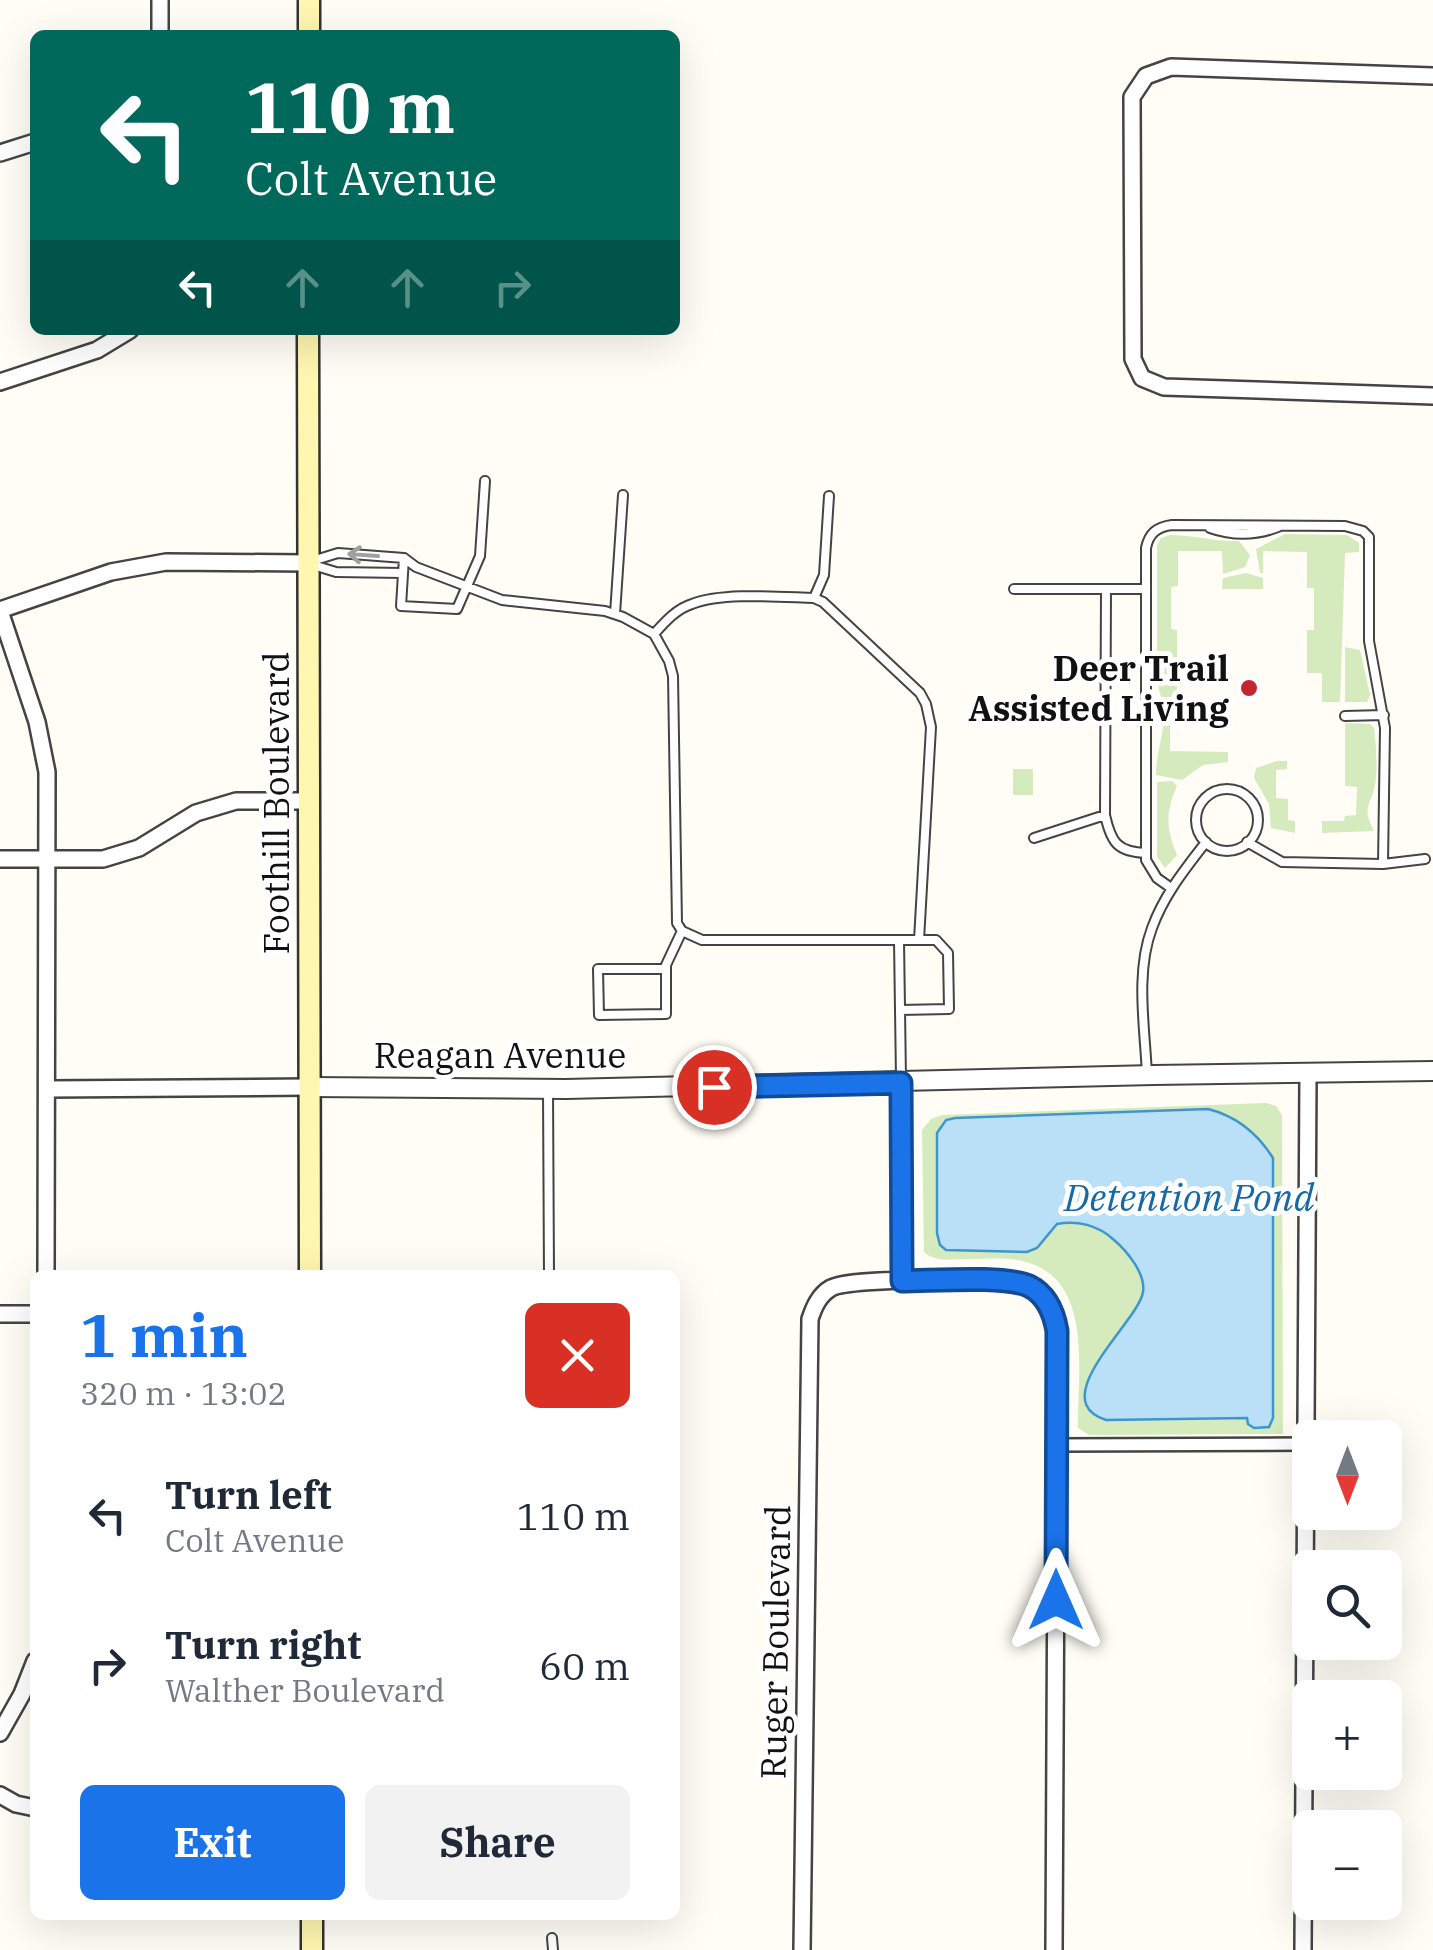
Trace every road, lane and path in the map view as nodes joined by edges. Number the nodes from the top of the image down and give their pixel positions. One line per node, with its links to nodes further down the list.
1 (160, 0): 3 (street)
2 (309, 0): 4 (main road)
3 (160, 30)
4 (309, 30)
5 (1433, 76): 11 (street)
6 (30, 144): 7 (street)
7 (0, 154)
8 (122, 335): 10 (street)
9 (308, 335): 16 (main road, Foothill Boulevard)
10 (0, 382)
11 (1433, 396)
12 (485, 481): 19 (lane)
13 (623, 495): 25 (lane)
14 (829, 496): 23 (lane)
15 (404, 558): 16 (lane, one-way to 16); 17 (lane); 18 (lane)
16 (307, 563): 18 (lane); 24 (street); 29 (main road, Foothill Boulevard)
17 (416, 568): 18 (lane); 19 (lane)
18 (403, 573): 19 (lane)
19 (468, 588): 25 (lane)
20 (1014, 589): 21 (lane)
21 (1106, 589): 22 (lane); 30 (lane)
22 (1146, 589): 27 (lane); 34 (lane)
23 (814, 598): 26 (lane); 42 (lane)
24 (0, 610): 37 (street)
25 (615, 614): 26 (lane)
26 (654, 634): 40 (lane)
27 (1384, 715): 28 (lane); 38 (lane)
28 (1346, 716)
29 (308, 801): 37 (street); 49 (main road, Foothill Boulevard)
30 (1105, 815): 31 (lane); 34 (lane)
31 (1034, 838)
32 (1206, 842): 33 (lane); 33 (lane); 39 (lane)
33 (1248, 842): 38 (lane)
34 (1146, 854): 39 (lane)
35 (0, 859): 37 (street)
36 (1425, 859): 38 (lane)
37 (48, 860): 50 (street)
38 (1383, 864)
39 (1171, 888): 46 (lane)
40 (682, 931): 41 (lane); 43 (lane)
41 (899, 940): 42 (lane); 44 (lane)
42 (919, 940): 44 (lane)
43 (666, 969): 43 (lane)
44 (900, 1010): 48 (lane)
45 (1433, 1071): 47 (street, Reagan Avenue)
46 (1147, 1075): 47 (street, Reagan Avenue); 48 (street, Reagan Avenue)
47 (1308, 1075): 58 (street)
48 (901, 1083): 51 (street, Reagan Avenue); 55 (street)
49 (310, 1088): 50 (street, Reagan Avenue); 51 (street, Reagan Avenue); 53 (main road, Foothill Boulevard)
50 (47, 1089): 52 (street)
51 (548, 1090): 54 (lane)
52 (46, 1270)
53 (310, 1270)
54 (549, 1270)
55 (902, 1281): 60 (street); 70 (street, Ruger Boulevard)
56 (0, 1314): 57 (street)
57 (30, 1314)
58 (1306, 1420)
59 (1292, 1444): 60 (street)
60 (1056, 1445): 71 (street)
61 (1305, 1530): 72 (street)
62 (30, 1674): 63 (street)
63 (0, 1733)
64 (0, 1795): 65 (street)
65 (30, 1807)
66 (312, 1920): 68 (main road)
67 (552, 1938): 69 (lane)
68 (312, 1950)
69 (552, 1950)
70 (802, 1950)
71 (1054, 1950)
72 (1303, 1950)

